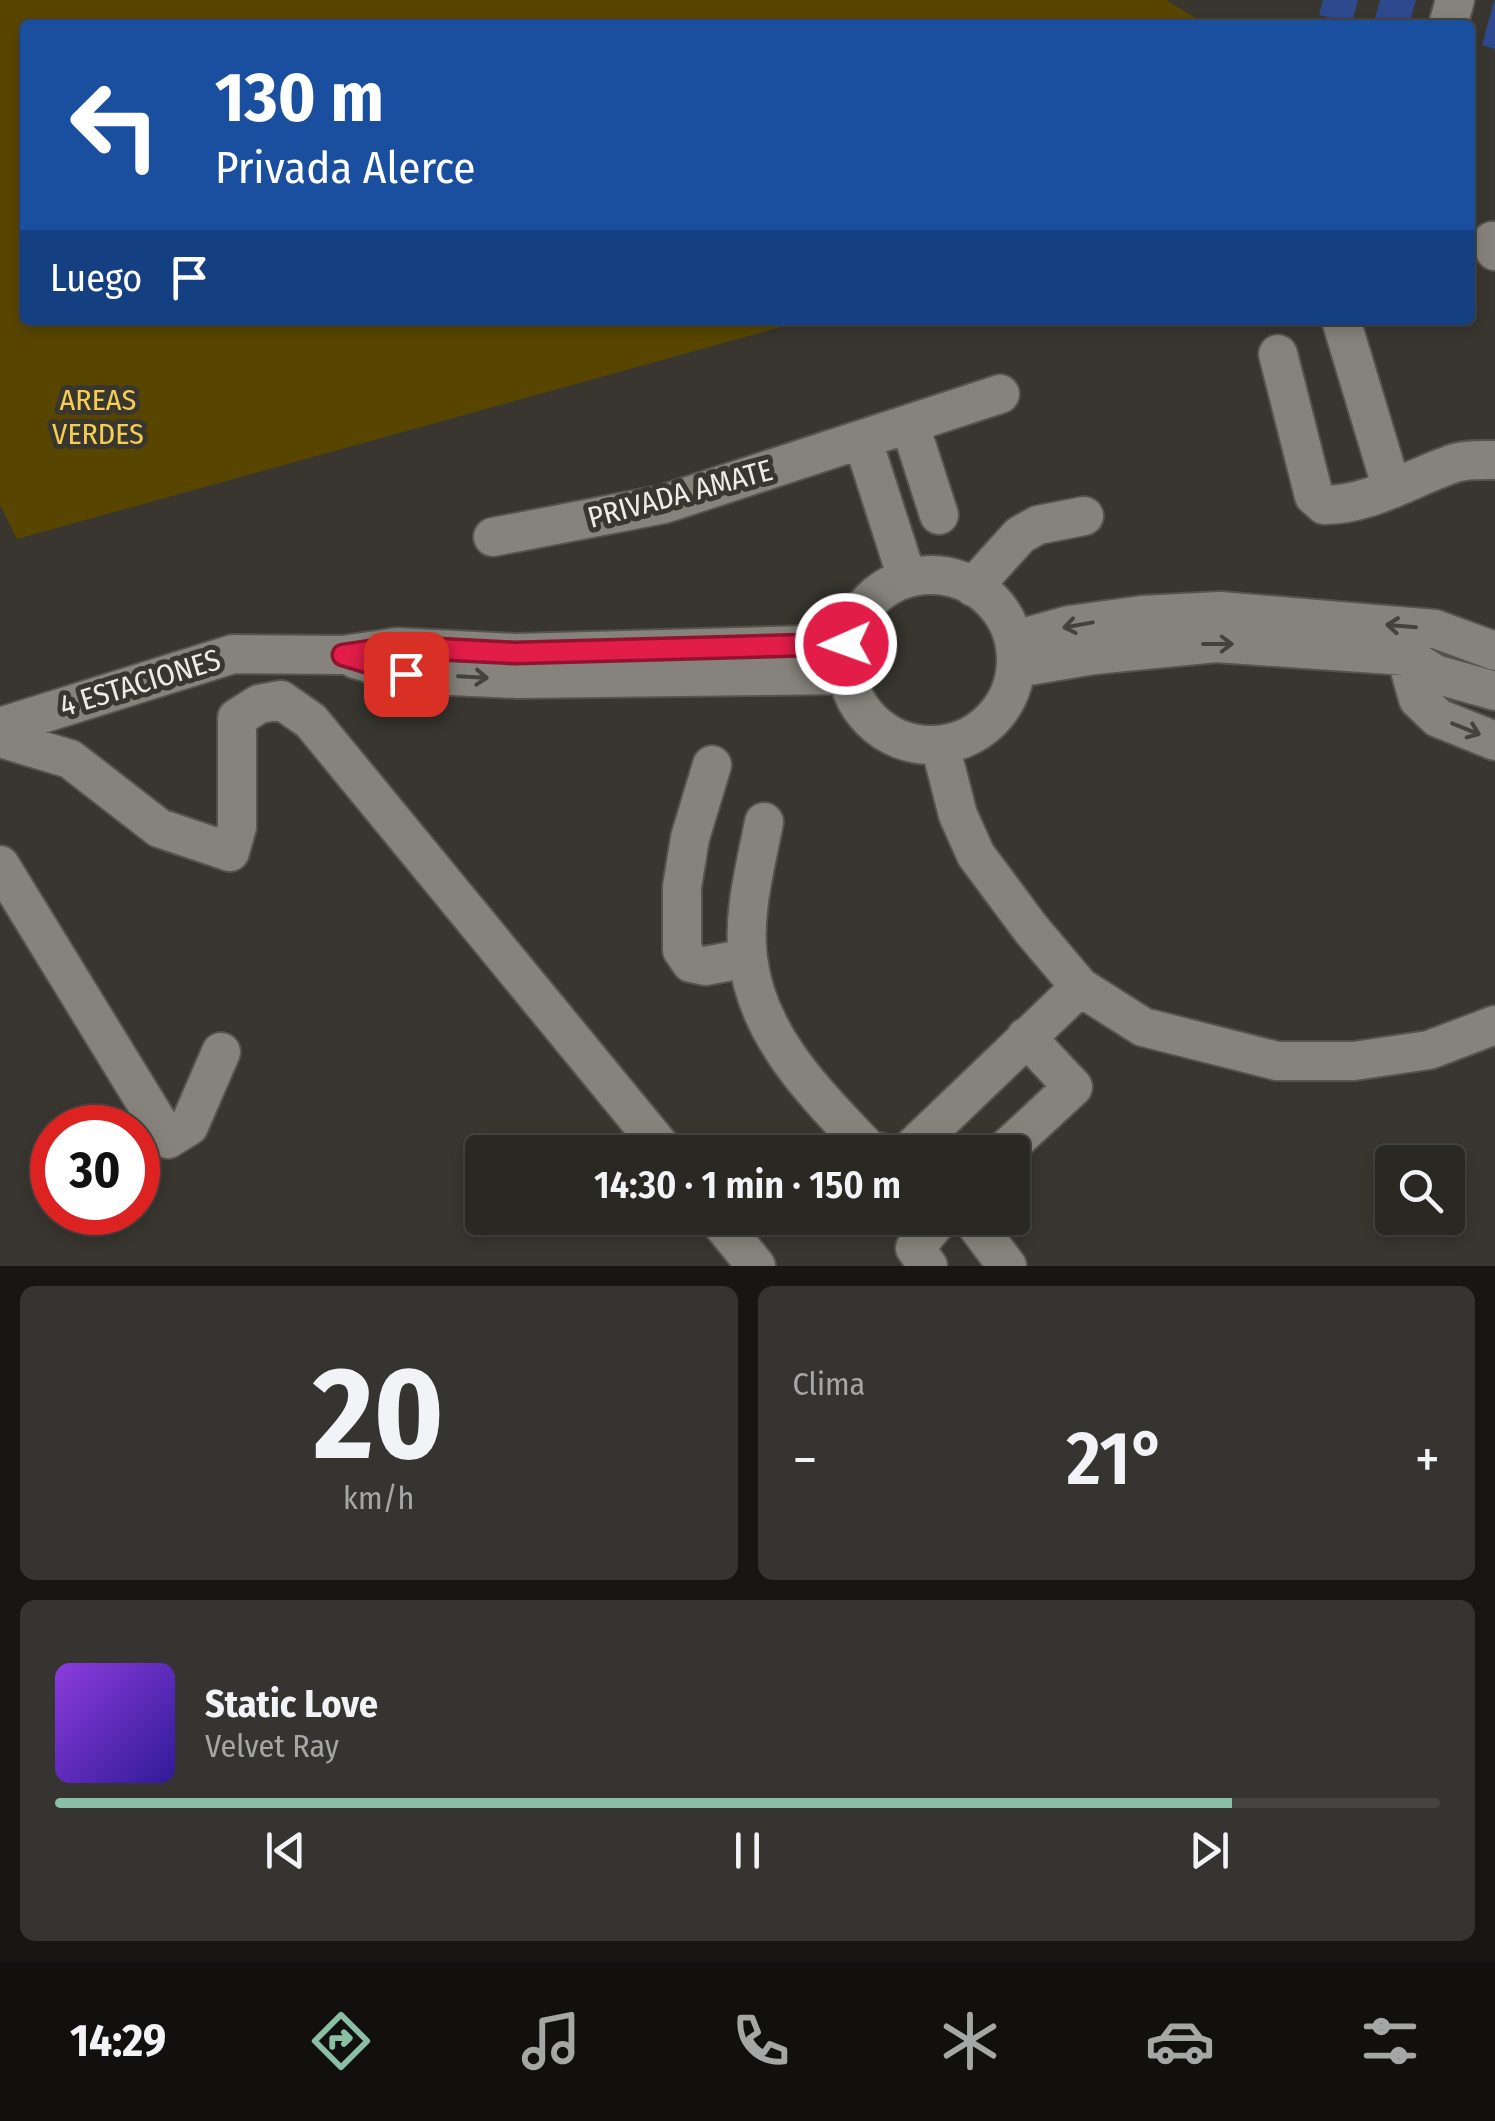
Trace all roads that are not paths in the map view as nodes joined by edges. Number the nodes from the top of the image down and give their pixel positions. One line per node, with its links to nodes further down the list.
1 (1343, 325): 7 (street)
2 (1278, 354): 7 (street)
3 (1000, 394): 4 (street, PRIVADA AMATE)
4 (910, 425): 5 (street, PRIVADA AMATE); 8 (street)
5 (863, 441): 10 (street, PRIVADA AMATE); 11 (street)
6 (1495, 460): 7 (street)
7 (1392, 489)
8 (940, 514)
9 (1084, 516): 12 (street)
10 (494, 537)
11 (907, 578): 12 (street); 17 (street)
12 (973, 587): 15 (street)
13 (1495, 650): 15 (street, one-way to 15)
14 (233, 654): 17 (street, 4 ESTACIONES); 19 (street); 20 (street, 4 ESTACIONES)
15 (1016, 654): 16 (street, one-way to 16); 23 (street)
16 (1406, 656): 18 (street); 22 (street, one-way to 22)
17 (846, 659): 23 (street)
18 (1495, 690)
19 (259, 704): 21 (street); 32 (street)
20 (0, 727)
21 (0, 738)
22 (1495, 741)
23 (940, 744): 28 (street)
24 (712, 766): 27 (street)
25 (764, 822): 27 (street)
26 (0, 866): 31 (street)
27 (748, 958): 33 (street)
28 (1080, 987): 29 (street); 30 (street)
29 (1495, 1026)
30 (1026, 1037): 34 (street); 35 (street)
31 (220, 1052)
32 (651, 1135)
33 (855, 1135)
34 (925, 1135)
35 (1021, 1135)
36 (731, 1235): 39 (street)
37 (926, 1235): 40 (street)
38 (984, 1235): 41 (street)
39 (756, 1266)
40 (928, 1266)
41 (1006, 1266)

